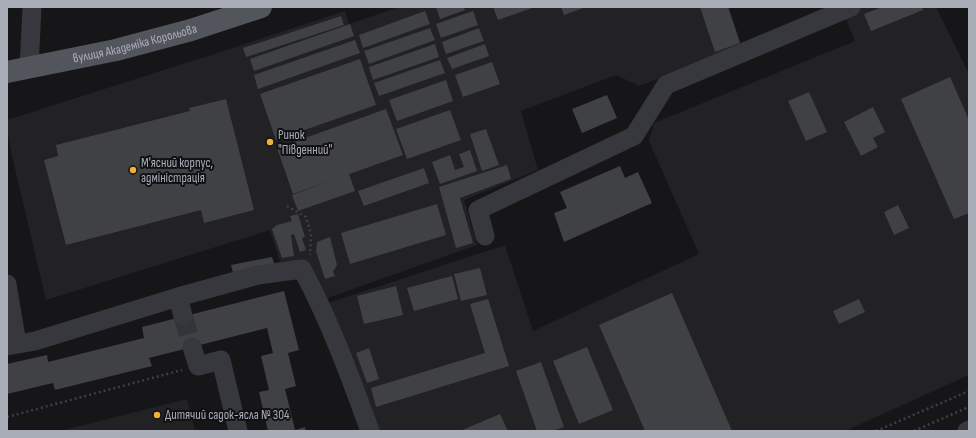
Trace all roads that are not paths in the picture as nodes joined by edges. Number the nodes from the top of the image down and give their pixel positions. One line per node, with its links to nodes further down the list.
1 (32, 7): 5 (lane)
2 (261, 7): 4 (main road, вулиця Академіка Корольова)
3 (851, 7): 7 (lane)
4 (220, 13): 5 (main road, вулиця Академіка Корольова)
5 (29, 68): 6 (main road, вулиця Академіка Корольова)
6 (7, 72)
7 (485, 236)
8 (7, 284): 11 (lane)
9 (178, 297): 10 (lane); 11 (lane); 14 (lane)
10 (183, 316)
11 (12, 345)
12 (192, 347): 13 (lane)
13 (238, 431)
14 (370, 431)

